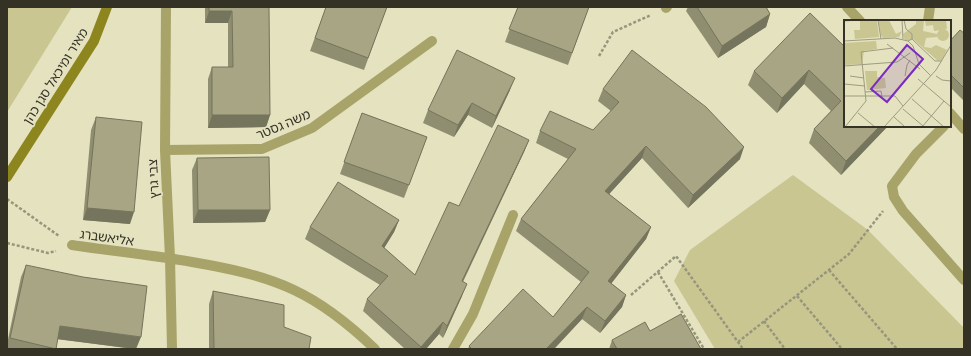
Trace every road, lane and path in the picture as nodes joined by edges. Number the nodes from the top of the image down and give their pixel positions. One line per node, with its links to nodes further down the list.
1 (107, 7): 14 (street, מאיר ומיכאל סגן כהן)
2 (166, 7): 13 (street, צבי גרץ)
3 (847, 7): 6 (street)
4 (930, 7): 7 (street)
5 (667, 8): 9 (path)
6 (859, 20)
7 (928, 20)
8 (432, 41): 13 (street, משה גסטר)
9 (599, 56)
10 (951, 116): 12 (street)
11 (943, 127): 15 (street)
12 (964, 129)
13 (165, 150): 20 (street, צבי גרץ)
14 (7, 177)
15 (894, 197): 21 (path); 23 (street)
16 (7, 199): 19 (path, אליאשברג)
17 (513, 215): 30 (street)
18 (7, 244): 19 (path)
19 (72, 245): 20 (street, אליאשברג)
20 (170, 258): 28 (street, צבי גרץ); 29 (street, אליאשברג)
21 (829, 270): 25 (path); 35 (path)
22 (658, 272): 24 (path); 27 (path); 31 (path)
23 (964, 280)
24 (631, 295)
25 (797, 296): 26 (path); 34 (path)
26 (764, 322): 27 (path); 33 (path)
27 (738, 342): 32 (path)
28 (172, 349)
29 (374, 349)
30 (453, 349)
31 (704, 349)
32 (743, 349)
33 (785, 349)
34 (842, 349)
35 (897, 349)

